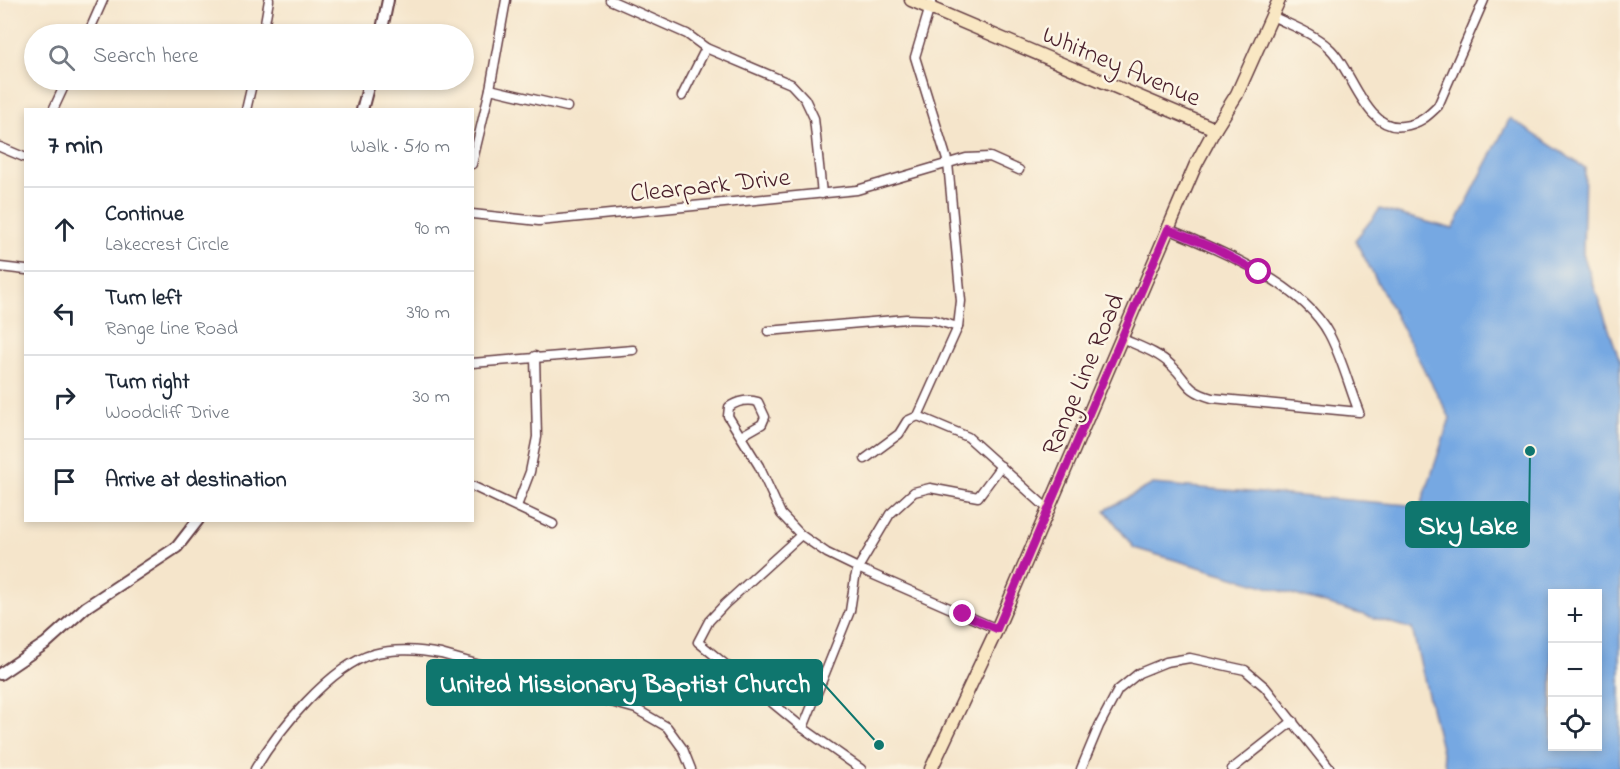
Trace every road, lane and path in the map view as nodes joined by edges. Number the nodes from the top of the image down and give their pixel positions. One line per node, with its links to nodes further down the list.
1 (103, 0): 11 (street)
2 (269, 0): 12 (street)
3 (388, 0): 13 (street)
4 (506, 0): 15 (street)
5 (610, 0): 14 (street)
6 (911, 0): 9 (main road, Whitney Avenue)
7 (1279, 0): 10 (main road, Range Line Road)
8 (1484, 0): 10 (street)
9 (931, 4): 24 (main road, Whitney Avenue); 28 (street)
10 (1272, 16): 24 (main road, Range Line Road)
11 (92, 24)
12 (265, 24)
13 (383, 24)
14 (706, 48): 19 (street); 30 (street)
15 (490, 89): 20 (street); 26 (street)
16 (63, 90): 21 (street)
17 (249, 90): 22 (street)
18 (367, 90): 23 (street)
19 (682, 96)
20 (567, 107)
21 (55, 108)
22 (246, 108)
23 (363, 108)
24 (1215, 129): 32 (main road, Range Line Road)
25 (0, 147): 27 (street)
26 (474, 156)
27 (24, 157)
28 (948, 163): 29 (street, Clearpark Drive); 30 (street, Clearpark Drive); 35 (street)
29 (1020, 170)
30 (822, 194): 31 (street, Clearpark Drive)
31 (474, 214)
32 (1168, 229): 37 (main road, Range Line Road); 37 (street)
33 (0, 267): 34 (street)
34 (24, 270)
35 (958, 327): 36 (street); 41 (street)
36 (768, 331)
37 (1121, 338): 47 (main road, Range Line Road)
38 (633, 350): 39 (street)
39 (534, 356): 40 (street); 46 (street)
40 (474, 363)
41 (918, 416): 43 (street); 44 (street)
42 (741, 436): 42 (street); 50 (street)
43 (865, 459)
44 (1001, 466): 47 (street); 51 (street)
45 (474, 487): 46 (street)
46 (517, 506): 49 (street)
47 (1049, 510): 52 (main road, Range Line Road)
48 (196, 522): 53 (street)
49 (554, 524)
50 (801, 535): 51 (street); 55 (street)
51 (858, 568): 52 (street); 55 (street)
52 (997, 629): 59 (main road, Range Line Road)
53 (0, 674)
54 (1293, 721): 60 (street); 61 (street); 62 (street)
55 (804, 728): 58 (street)
56 (255, 769): 57 (street)
57 (691, 769)
58 (861, 769)
59 (931, 769)
60 (1081, 769)
61 (1232, 769)
62 (1330, 769)

